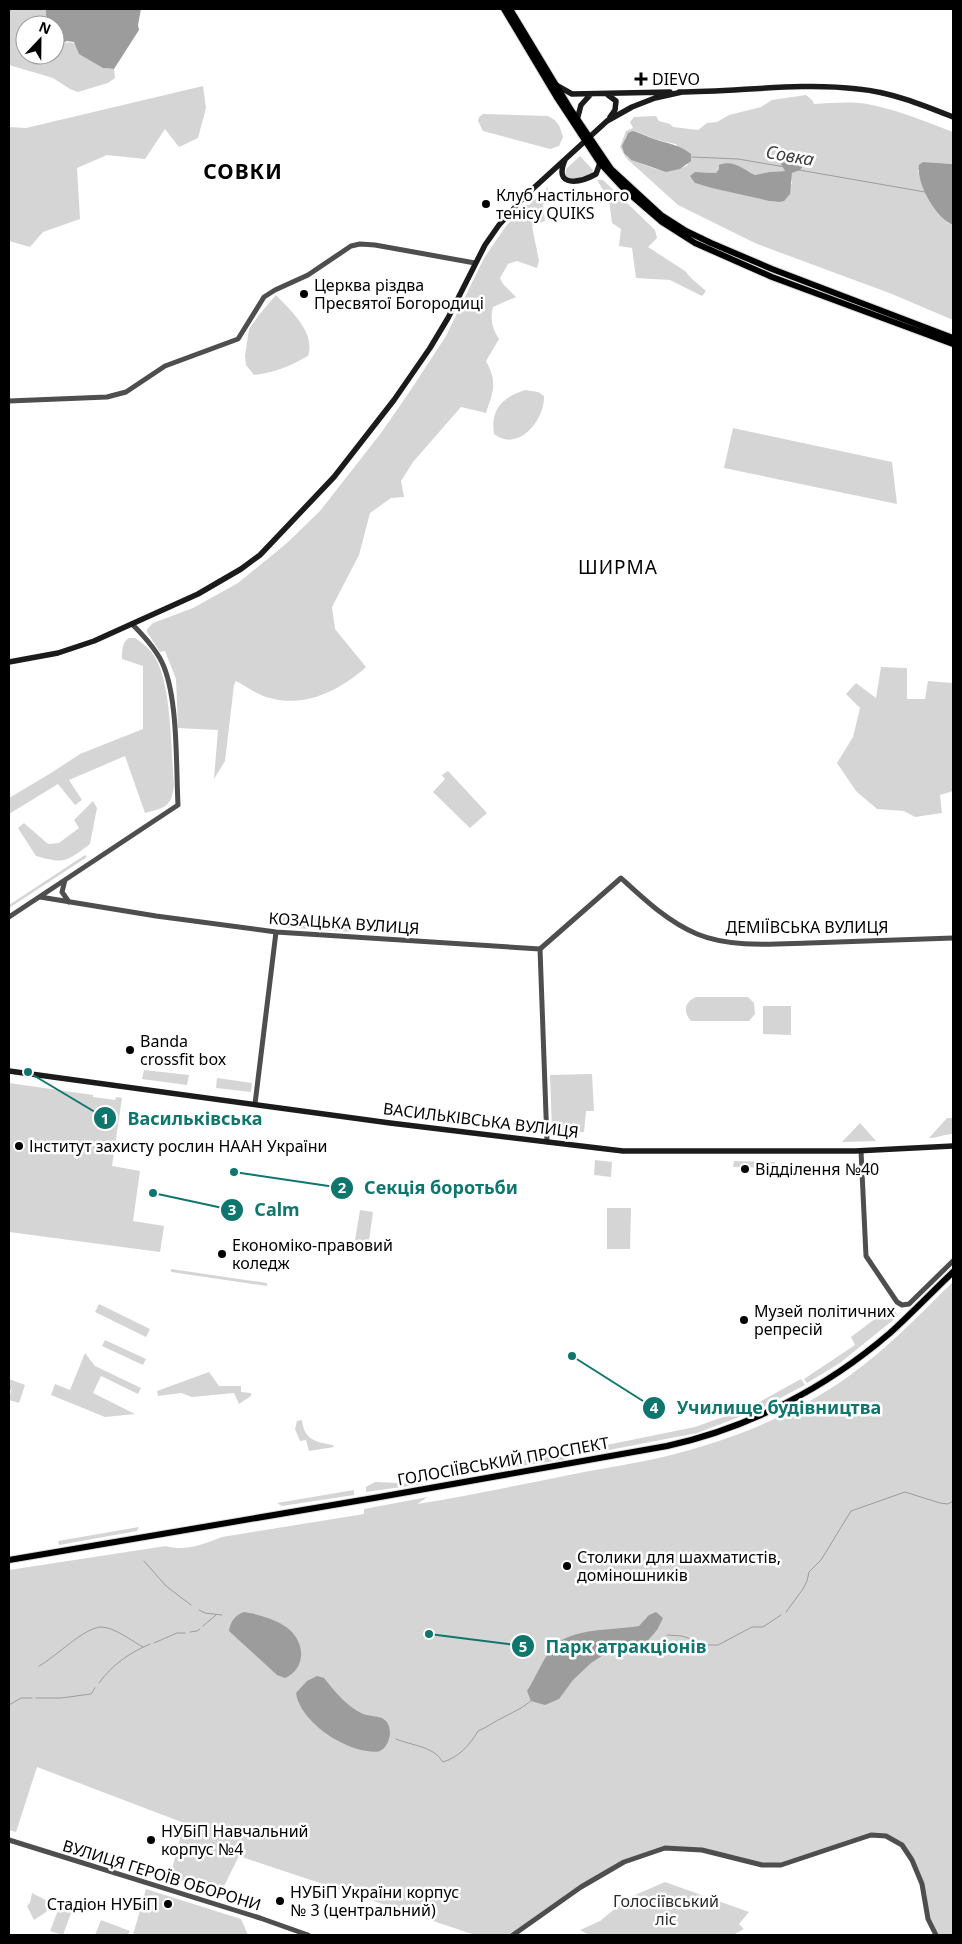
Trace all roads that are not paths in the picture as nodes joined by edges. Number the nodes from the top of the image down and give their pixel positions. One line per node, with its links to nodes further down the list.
1 (504, 9): 10 (main road)
2 (510, 9): 3 (main road)
3 (554, 84): 5 (main road); 8 (main road)
4 (682, 92): 6 (main road); 7 (main road); 9 (main road)
5 (591, 94): 6 (main road); 8 (main road)
6 (606, 94): 9 (main road)
7 (953, 117)
8 (577, 120): 10 (main road)
9 (607, 122): 10 (main road)
10 (587, 138): 11 (main road); 12 (main road); 14 (main road)
11 (567, 156): 12 (main road); 13 (main road)
12 (600, 163): 15 (main road)
13 (476, 263): 16 (street); 17 (main road)
14 (953, 338)
15 (953, 344)
16 (9, 401)
17 (132, 624): 18 (main road); 19 (street)
18 (9, 662)
19 (65, 880): 20 (street); 21 (street)
20 (40, 897): 21 (street, КОЗАЦЬКА ВУЛИЦЯ); 22 (street)
21 (70, 902): 23 (street, КОЗАЦЬКА ВУЛИЦЯ)
22 (9, 917)
23 (276, 932): 25 (street, КОЗАЦЬКА ВУЛИЦЯ); 27 (street)
24 (953, 938): 25 (street, ДЕМІЇВСЬКА ВУЛИЦЯ)
25 (540, 949): 28 (street)
26 (9, 1071): 27 (main road, ВАСИЛЬКІВСЬКА ВУЛИЦЯ)
27 (255, 1104): 28 (main road, ВАСИЛЬКІВСЬКА ВУЛИЦЯ)
28 (547, 1142): 30 (main road, ВАСИЛЬКІВСЬКА ВУЛИЦЯ)
29 (953, 1146): 30 (main road, ВАСИЛЬКІВСЬКА ВУЛИЦЯ)
30 (862, 1151): 31 (street)
31 (953, 1261)
32 (953, 1272): 33 (main road, ГОЛОСІЇВСЬКИЙ ПРОСПЕКТ)
33 (9, 1560)
34 (9, 1840): 35 (street, ВУЛИЦЯ ГЕРОЇВ ОБОРОНИ)
35 (308, 1935)
36 (513, 1935): 37 (street)
37 (936, 1935)

